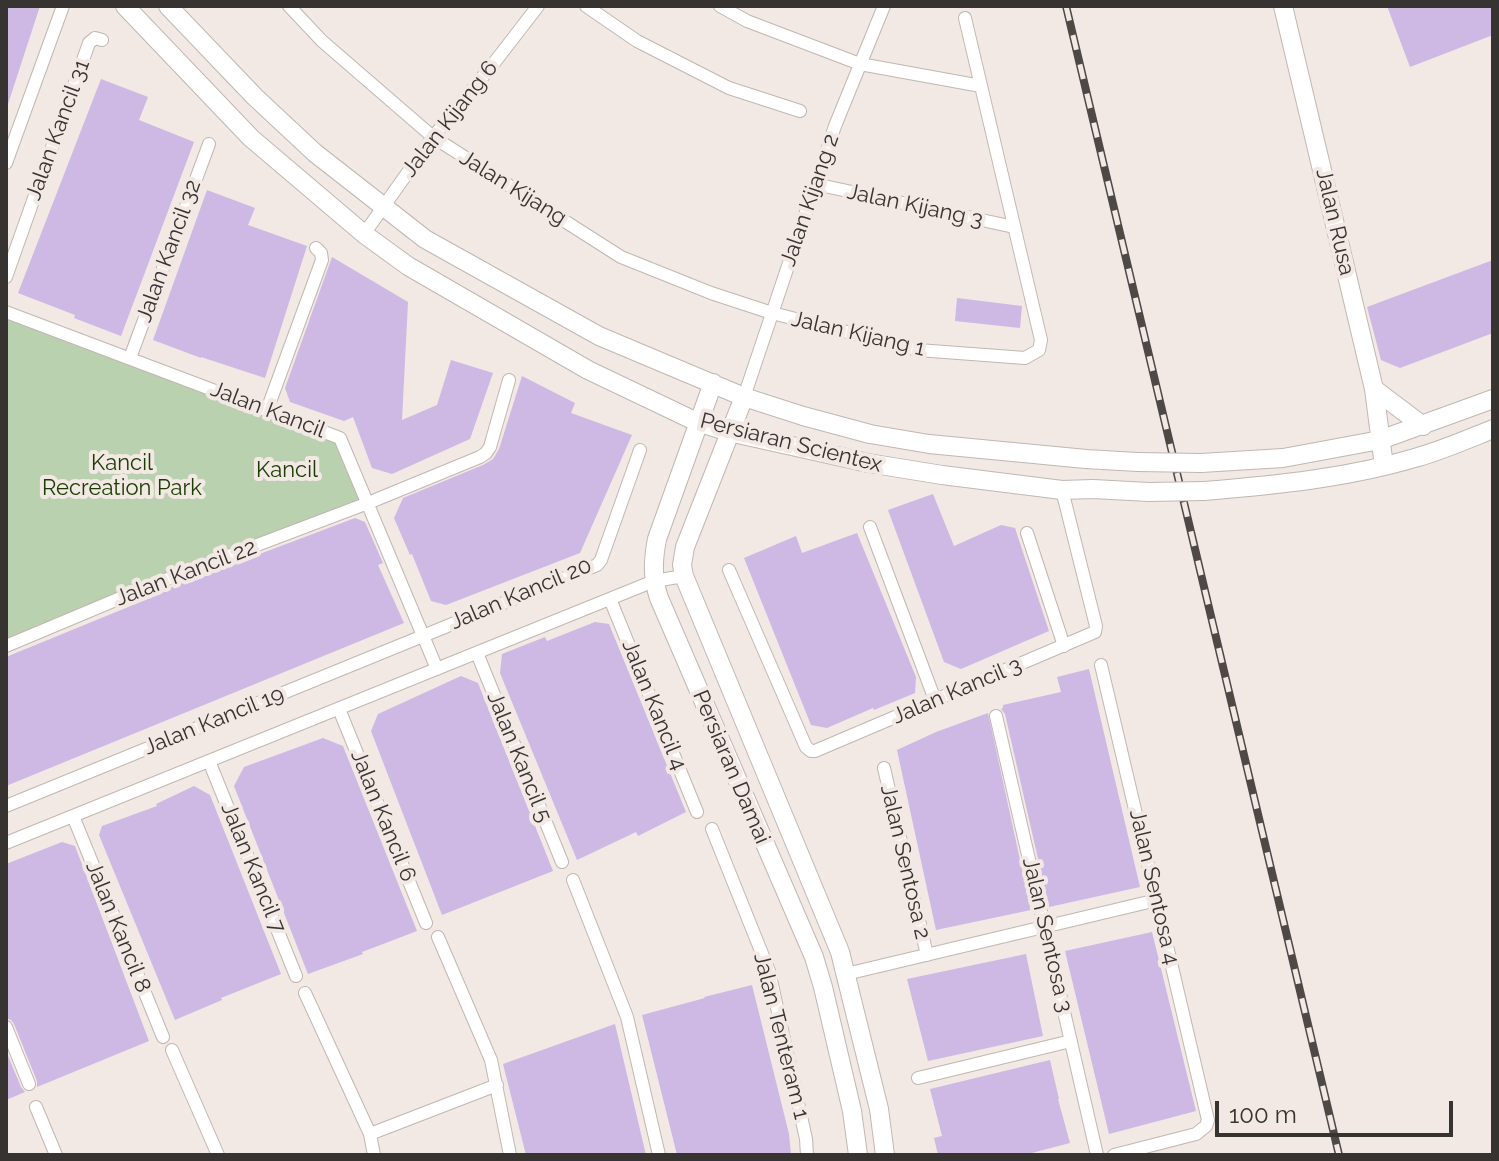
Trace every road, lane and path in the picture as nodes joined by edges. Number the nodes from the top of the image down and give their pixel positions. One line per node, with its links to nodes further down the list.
1 (63, 6): 16 (street)
2 (125, 6): 22 (main road, Persiaran Scientex)
3 (168, 6): 20 (main road, Persiaran Scientex)
4 (289, 6): 15 (street, Jalan Kijang)
5 (538, 6): 15 (street, Jalan Kijang 6)
6 (586, 6): 14 (street)
7 (720, 6): 12 (street)
8 (884, 6): 12 (street, Jalan Kijang 2)
9 (1283, 6): 30 (main road, Jalan Rusa)
10 (965, 18): 13 (street)
11 (102, 40): 24 (street, Jalan Kancil 31)
12 (860, 64): 13 (street); 19 (street, Jalan Kijang 2)
13 (981, 86): 21 (street)
14 (800, 111)
15 (433, 137): 20 (street, Jalan Kijang 6); 26 (street, Jalan Kijang)
16 (10, 142): 18 (street)
17 (209, 144): 27 (street, Jalan Kancil 32)
18 (6, 163)
19 (815, 184): 21 (street, Jalan Kijang 3); 26 (street, Jalan Kijang 2)
20 (383, 208): 22 (street, Jalan Kijang 6); 29 (main road, Persiaran Scientex)
21 (1014, 227): 26 (street, Jalan Kijang 1)
22 (364, 234): 34 (main road, Persiaran Scientex)
23 (316, 248): 33 (street)
24 (6, 277)
25 (6, 312): 27 (street, Jalan Kancil)
26 (772, 313): 31 (street, Jalan Kijang 2)
27 (130, 358): 33 (street, Jalan Kancil)
28 (509, 380): 42 (street, Jalan Kancil 22)
29 (713, 383): 31 (main road, Persiaran Scientex); 34 (main road, Persiaran Damai)
30 (1374, 389): 35 (main road); 38 (main road, Jalan Rusa)
31 (744, 397): 37 (main road, Persiaran Damai); 38 (main road, Persiaran Scientex, bridge)
32 (1493, 399): 35 (main road, Persiaran Scientex)
33 (267, 410): 42 (street, Jalan Kancil)
34 (697, 422): 37 (main road, Persiaran Scientex); 47 (main road, Persiaran Damai)
35 (1423, 426): 38 (main road, Persiaran Scientex)
36 (1493, 429): 40 (main road, Persiaran Scientex)
37 (729, 432): 41 (main road, Persiaran Scientex); 46 (main road, Persiaran Damai)
38 (1380, 440): 40 (main road, Jalan Rusa)
39 (640, 450): 49 (street, Jalan Kancil 20)
40 (1384, 466): 41 (main road, Persiaran Scientex, bridge)
41 (1062, 490): 51 (street, Jalan Kancil 3)
42 (368, 503): 49 (street, Jalan Kancil); 50 (street, Jalan Kancil 22)
43 (870, 527): 55 (street)
44 (1027, 533): 51 (street)
45 (729, 570): 55 (street, Jalan Kancil 3)
46 (684, 576): 47 (street); 72 (main road, Persiaran Damai)
47 (654, 581): 48 (street); 90 (main road, Persiaran Damai)
48 (610, 599): 52 (street); 61 (street, Jalan Kancil 4)
49 (423, 636): 54 (street, Jalan Kancil); 60 (street, Jalan Kancil 19)
50 (6, 646)
51 (1064, 646): 55 (street, Jalan Kancil 3)
52 (477, 653): 54 (street); 65 (street, Jalan Kancil 5)
53 (1101, 665): 67 (street, Jalan Sentosa 4)
54 (437, 669): 56 (street)
55 (935, 700)
56 (339, 709): 58 (street); 68 (street, Jalan Kancil 6)
57 (996, 716): 69 (street, Jalan Sentosa 3)
58 (209, 761): 62 (street); 73 (street, Jalan Kancil 7)
59 (884, 768): 71 (street, Jalan Sentosa 2)
60 (6, 806)
61 (697, 812)
62 (73, 816): 64 (street); 76 (street, Jalan Kancil 8)
63 (712, 829): 89 (street, Jalan Tenteram 1)
64 (6, 843)
65 (562, 862)
66 (573, 880): 88 (street)
67 (1157, 900): 69 (street); 93 (street, Jalan Sentosa 4)
68 (426, 923)
69 (1045, 927): 71 (street); 77 (street, Jalan Sentosa 3)
70 (438, 937): 81 (street)
71 (927, 955): 72 (street)
72 (846, 974): 91 (main road, Persiaran Damai)
73 (296, 976)
74 (305, 993): 83 (street)
75 (6, 1027): 80 (street)
76 (163, 1037)
77 (1071, 1041): 79 (street); 92 (street, Jalan Sentosa 3)
78 (172, 1050): 85 (street)
79 (918, 1078)
80 (29, 1084)
81 (497, 1085): 83 (street); 87 (street)
82 (36, 1107): 84 (street)
83 (370, 1134): 86 (street)
84 (56, 1155)
85 (218, 1155)
86 (374, 1155)
87 (510, 1155)
88 (659, 1155)
89 (807, 1155)
90 (858, 1155)
91 (885, 1155)
92 (1097, 1155)
93 (1114, 1155)

